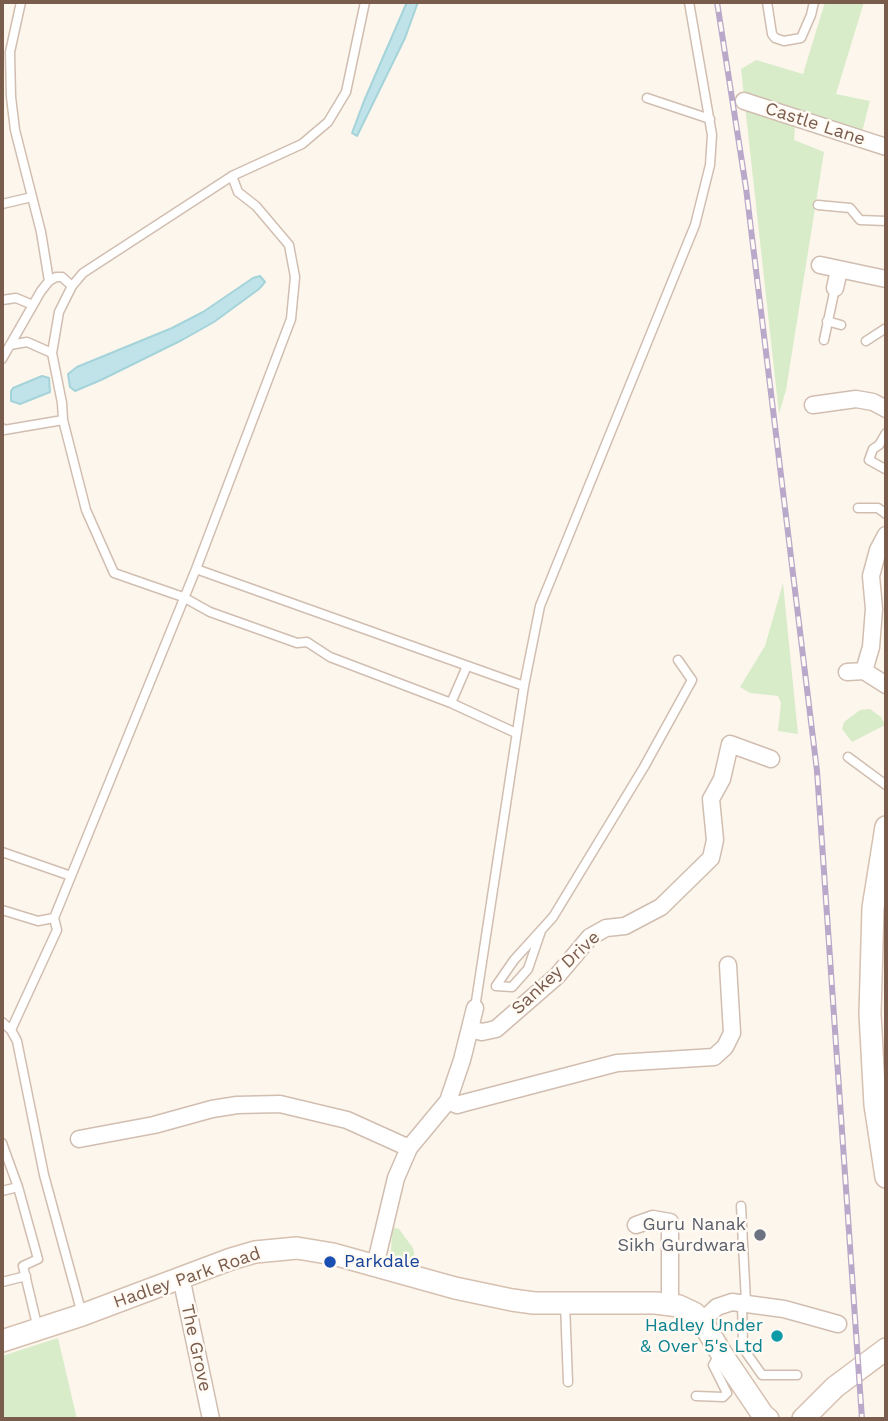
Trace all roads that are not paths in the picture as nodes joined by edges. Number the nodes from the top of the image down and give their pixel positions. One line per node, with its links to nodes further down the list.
1 (22, 2): 6 (lane)
2 (365, 2): 11 (lane)
3 (689, 2): 9 (lane)
4 (767, 2): 5 (lane)
5 (814, 2)
6 (6, 52): 12 (lane)
7 (647, 98): 9 (lane)
8 (744, 101): 10 (street, Castle Lane)
9 (710, 119): 47 (lane)
10 (886, 146)
11 (232, 176): 20 (lane); 41 (lane)
12 (32, 197): 13 (lane); 19 (lane)
13 (2, 204)
14 (818, 205): 15 (lane)
15 (886, 221)
16 (820, 265): 17 (street)
17 (839, 270): 18 (street); 21 (street)
18 (886, 279)
19 (49, 281): 20 (lane); 23 (lane)
20 (72, 286): 30 (lane)
21 (835, 288): 24 (lane)
22 (2, 300): 23 (lane)
23 (33, 305): 29 (lane)
24 (827, 321): 25 (lane); 27 (lane)
25 (841, 325)
26 (886, 328): 28 (lane)
27 (824, 340)
28 (866, 341)
29 (10, 345): 30 (lane); 31 (lane)
30 (52, 353): 34 (lane)
31 (2, 356)
32 (813, 405): 33 (street)
33 (886, 410)
34 (63, 420): 35 (lane); 42 (lane)
35 (2, 430)
36 (886, 433): 37 (lane)
37 (885, 468)
38 (858, 508): 39 (lane)
39 (886, 514)
40 (886, 536): 43 (street)
41 (196, 569): 42 (lane); 45 (lane)
42 (183, 597): 48 (lane); 55 (lane)
43 (874, 608): 46 (street)
44 (678, 660): 58 (lane)
45 (467, 666): 47 (lane); 48 (lane)
46 (886, 685)
47 (524, 686): 49 (lane)
48 (452, 703): 49 (lane)
49 (516, 733): 61 (lane)
50 (848, 757): 52 (lane)
51 (771, 759): 64 (street, Sankey Drive)
52 (886, 785)
53 (886, 827): 62 (street)
54 (2, 852): 55 (lane)
55 (71, 876): 57 (lane)
56 (2, 910): 57 (lane)
57 (54, 918): 65 (lane)
58 (541, 931): 60 (lane); 60 (lane)
59 (728, 965): 66 (street)
60 (496, 986): 61 (lane)
61 (477, 1003): 64 (street)
62 (878, 1014): 70 (street)
63 (2, 1022): 65 (lane)
64 (470, 1029): 66 (street)
65 (11, 1030): 82 (lane)
66 (447, 1101): 69 (street)
67 (79, 1139): 69 (street)
68 (2, 1143): 71 (lane)
69 (409, 1148): 75 (street)
70 (886, 1177)
71 (18, 1187): 72 (lane); 76 (lane)
72 (2, 1191)
73 (741, 1206): 79 (lane)
74 (636, 1224): 80 (street)
75 (375, 1265): 77 (street, Hadley Park Road); 81 (street, Hadley Park Road)
76 (26, 1276): 78 (lane); 85 (lane)
77 (181, 1278): 82 (street, Hadley Park Road); 92 (street, The Grove)
78 (2, 1282)
79 (744, 1302): 83 (street); 84 (street); 89 (lane)
80 (670, 1303): 81 (street, Hadley Park Road); 83 (street, Hadley Park Road)
81 (565, 1304): 90 (lane)
82 (82, 1314): 85 (street, Hadley Park Road)
83 (702, 1321): 88 (street, Hadley Park Road)
84 (838, 1324)
85 (38, 1329): 86 (street, Hadley Park Road)
86 (2, 1340)
87 (883, 1350): 94 (street)
88 (721, 1353): 91 (lane); 93 (street, Hadley Park Road)
89 (797, 1375)
90 (568, 1382)
91 (696, 1396)
92 (211, 1419)
93 (768, 1419)
94 (803, 1419)

